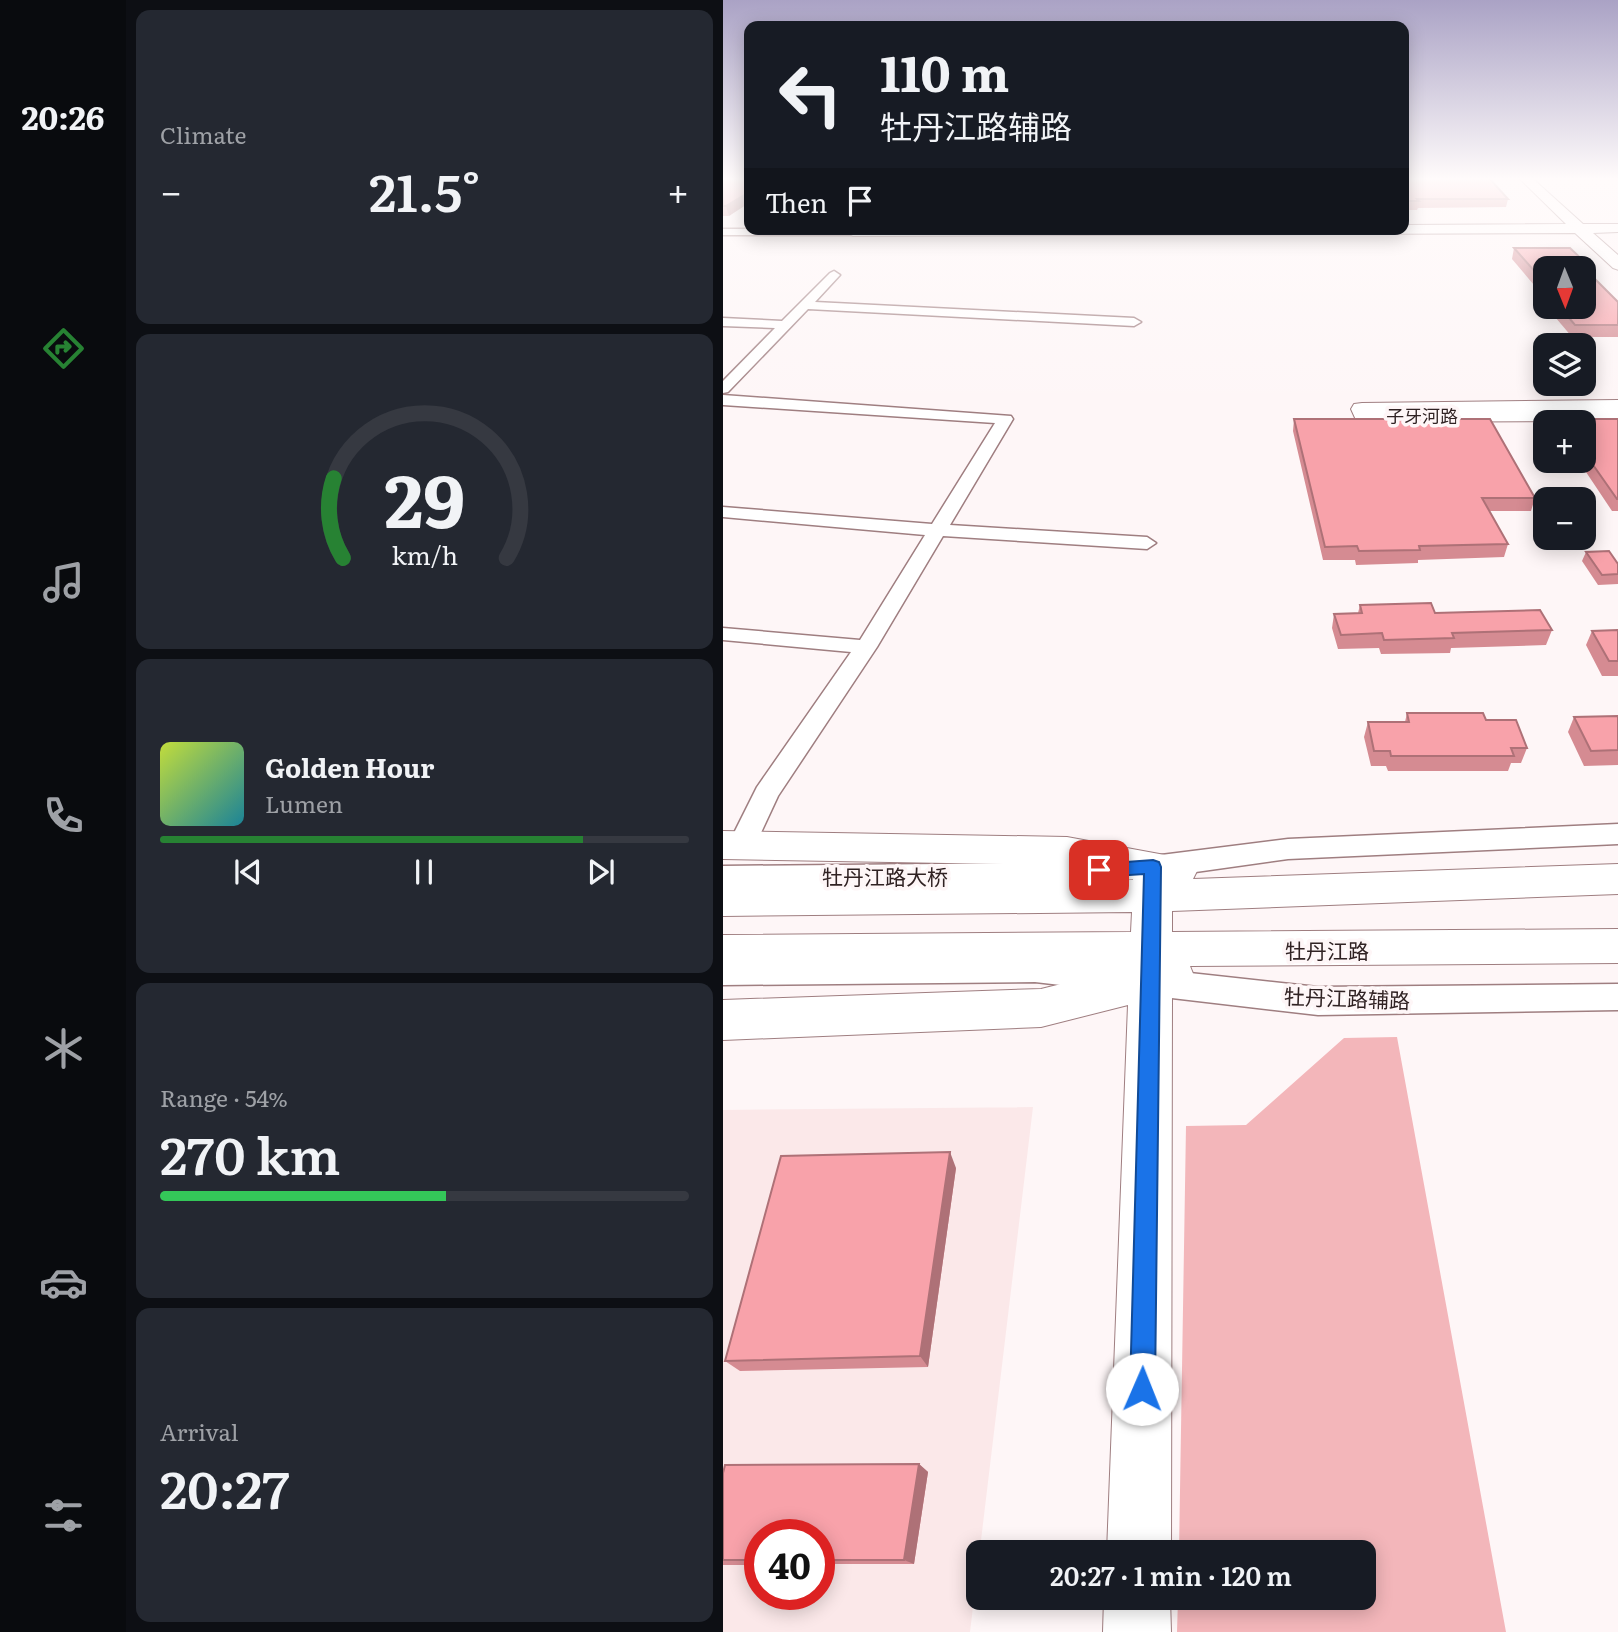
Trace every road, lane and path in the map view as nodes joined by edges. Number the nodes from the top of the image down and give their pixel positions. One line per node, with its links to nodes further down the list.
1 (834, 275): 2 (street)
2 (805, 305): 3 (street); 5 (street)
3 (1134, 321)
4 (723, 322): 5 (street)
5 (785, 325): 6 (street)
6 (723, 389)
7 (723, 400): 11 (street)
8 (1618, 406): 9 (street, 子牙河路)
9 (1618, 414)
10 (723, 512): 11 (street)
11 (938, 530): 12 (street); 14 (street)
12 (1147, 542)
13 (723, 634): 14 (street)
14 (866, 647): 16 (street)
15 (1618, 834): 18 (street)
16 (729, 856): 18 (street); 19 (street, 牡丹江路大桥)
17 (1618, 879): 18 (street)
18 (1153, 881): 19 (street); 24 (street)
19 (1045, 885): 20 (street, 牡丹江路大桥)
20 (723, 900)
21 (1618, 946): 24 (street, 牡丹江路)
22 (723, 952): 23 (street)
23 (1036, 959): 24 (street); 25 (street)
24 (1152, 966): 26 (street, 牡丹江路辅路); 27 (street); 28 (street)
25 (723, 972)
26 (1618, 997)
27 (723, 1020)
28 (1139, 1540)
29 (1137, 1610): 30 (street)
30 (1137, 1632)

